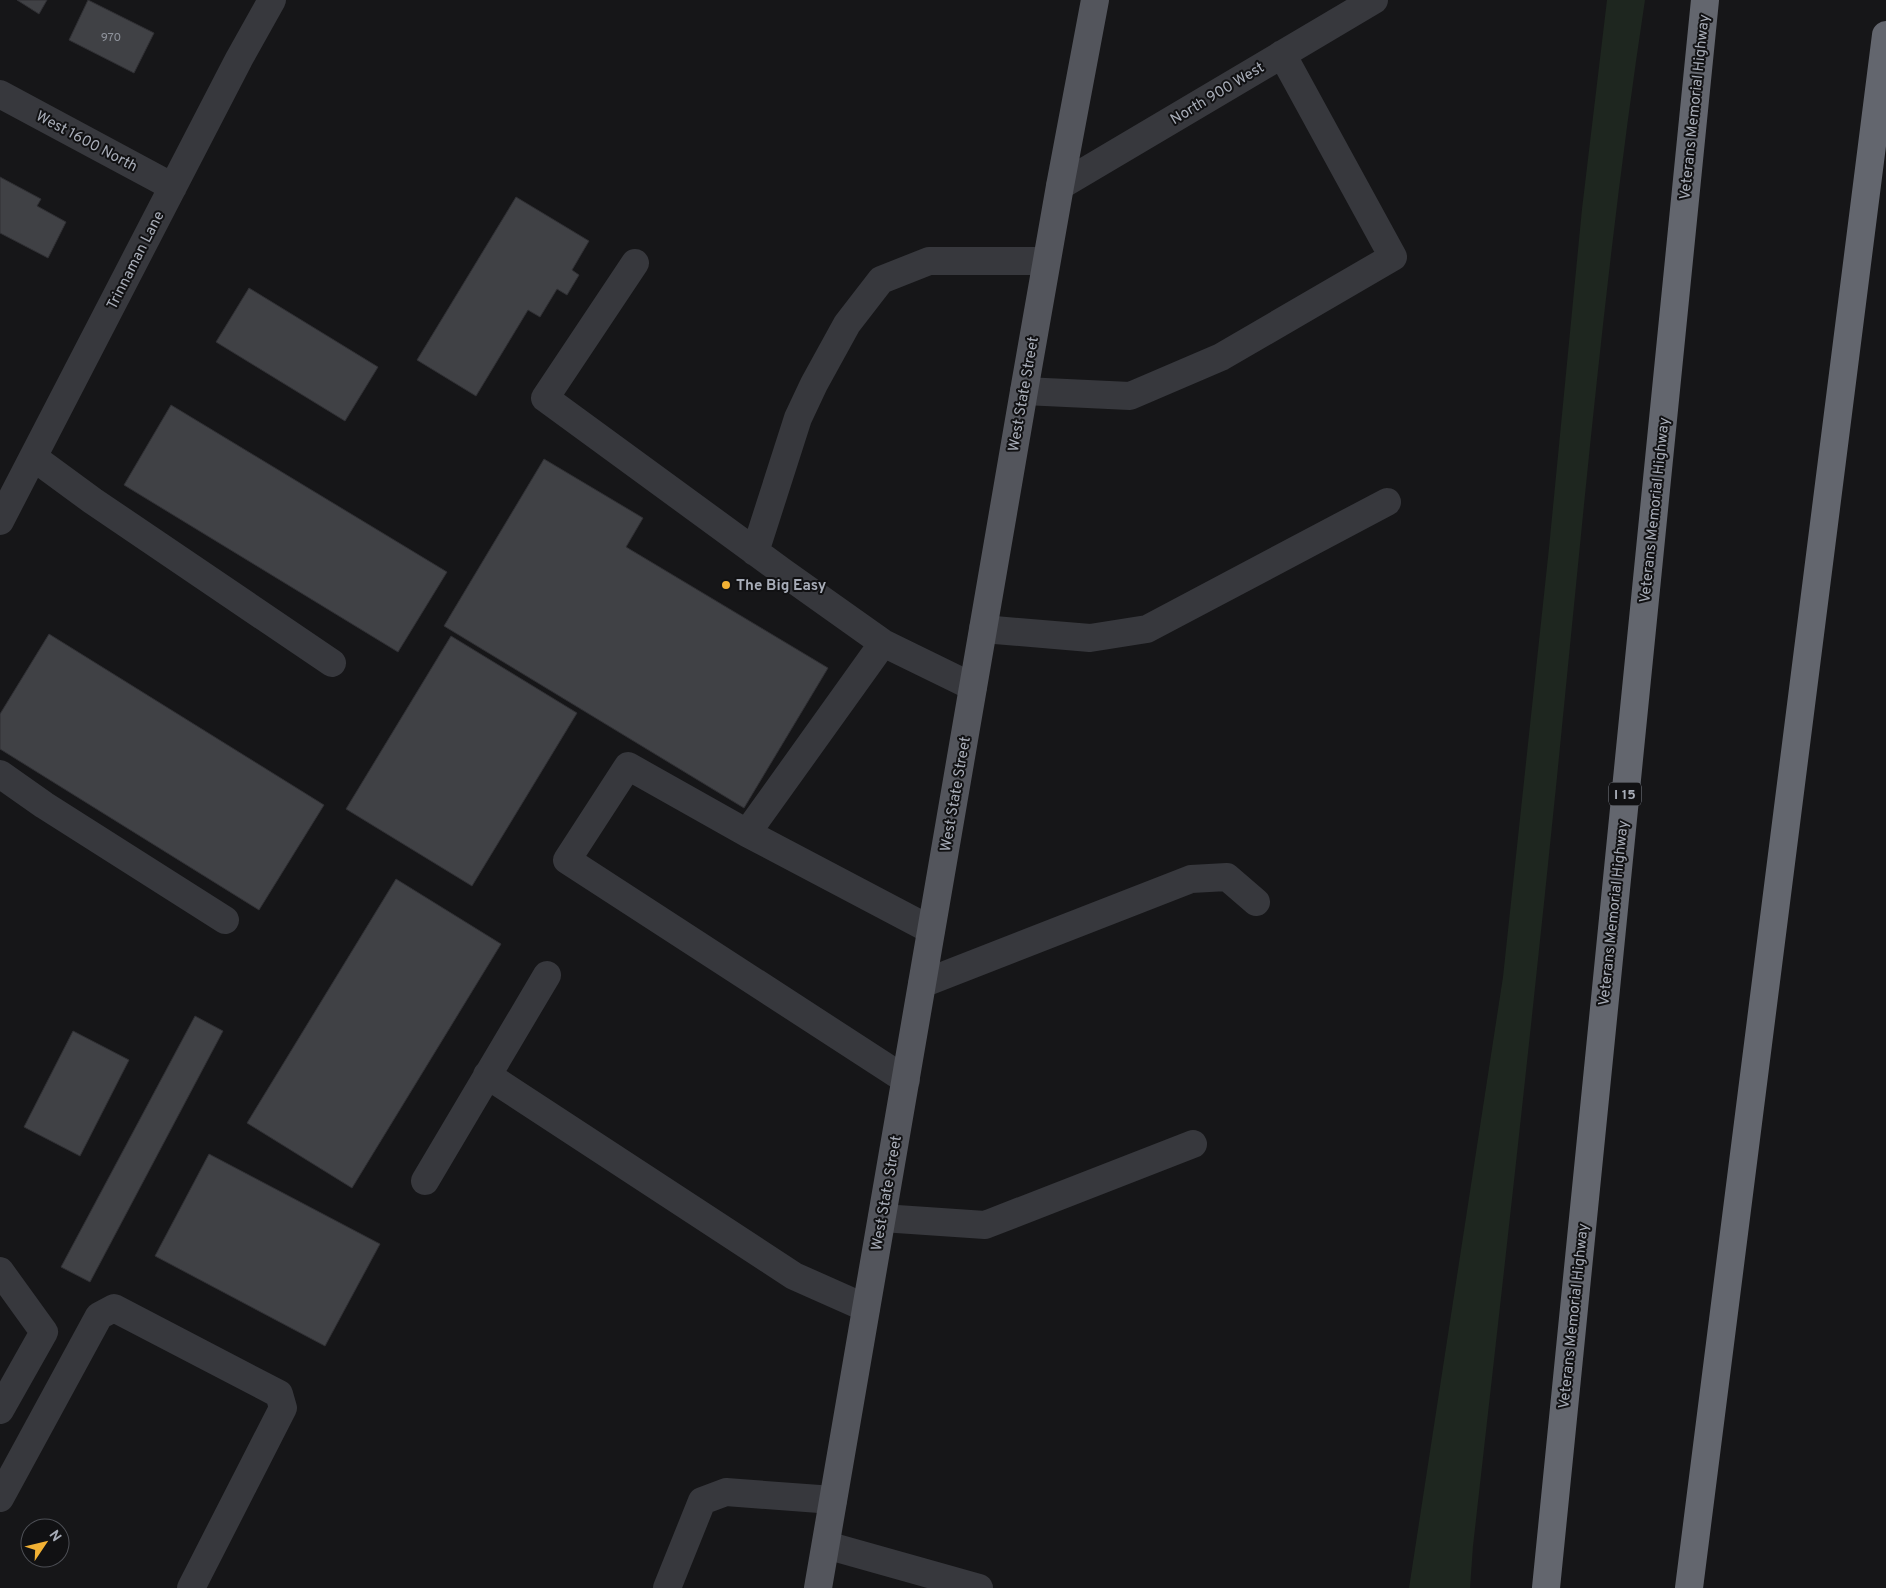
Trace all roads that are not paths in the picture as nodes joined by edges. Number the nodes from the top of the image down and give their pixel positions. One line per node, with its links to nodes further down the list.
1 (272, 0): 9 (street, Trinnaman Lane)
2 (1095, 0): 8 (main road, West State Street)
3 (1374, 0): 6 (street, North 900 West)
4 (1704, 0): 43 (highway, Veterans Memorial Highway / I 15)
5 (1886, 35): 44 (highway)
6 (1282, 54): 8 (street, North 900 West); 12 (street)
7 (0, 94): 9 (street, West 1600 North)
8 (1060, 186): 10 (main road, West State Street)
9 (173, 187): 13 (street, Trinnaman Lane)
10 (1046, 261): 12 (main road, West State Street); 16 (street)
11 (635, 263): 16 (street)
12 (1024, 391): 17 (main road, West State Street)
13 (33, 457): 15 (street, Trinnaman Lane); 19 (street)
14 (1387, 502): 17 (street)
15 (0, 521)
16 (755, 552): 18 (street)
17 (983, 629): 20 (main road, West State Street)
18 (883, 643): 20 (street); 22 (street)
19 (332, 663)
20 (973, 687): 25 (main road, West State Street)
21 (0, 774): 24 (street)
22 (747, 833): 25 (street); 29 (street)
23 (1256, 902): 27 (street)
24 (225, 920)
25 (932, 930): 27 (main road, West State Street)
26 (547, 975): 28 (street)
27 (922, 984): 29 (main road, West State Street)
28 (487, 1075): 31 (street); 34 (street)
29 (906, 1080): 32 (main road, West State Street)
30 (1193, 1144): 32 (street)
31 (425, 1181)
32 (882, 1218): 34 (main road, West State Street)
33 (0, 1271): 35 (street)
34 (866, 1308): 37 (main road, West State Street)
35 (0, 1410)
36 (0, 1498): 40 (street)
37 (833, 1500): 38 (main road, West State Street); 41 (street)
38 (826, 1545): 39 (street); 42 (main road, West State Street)
39 (963, 1586)
40 (191, 1588)
41 (667, 1588)
42 (818, 1588)
43 (1546, 1588)
44 (1689, 1588)

